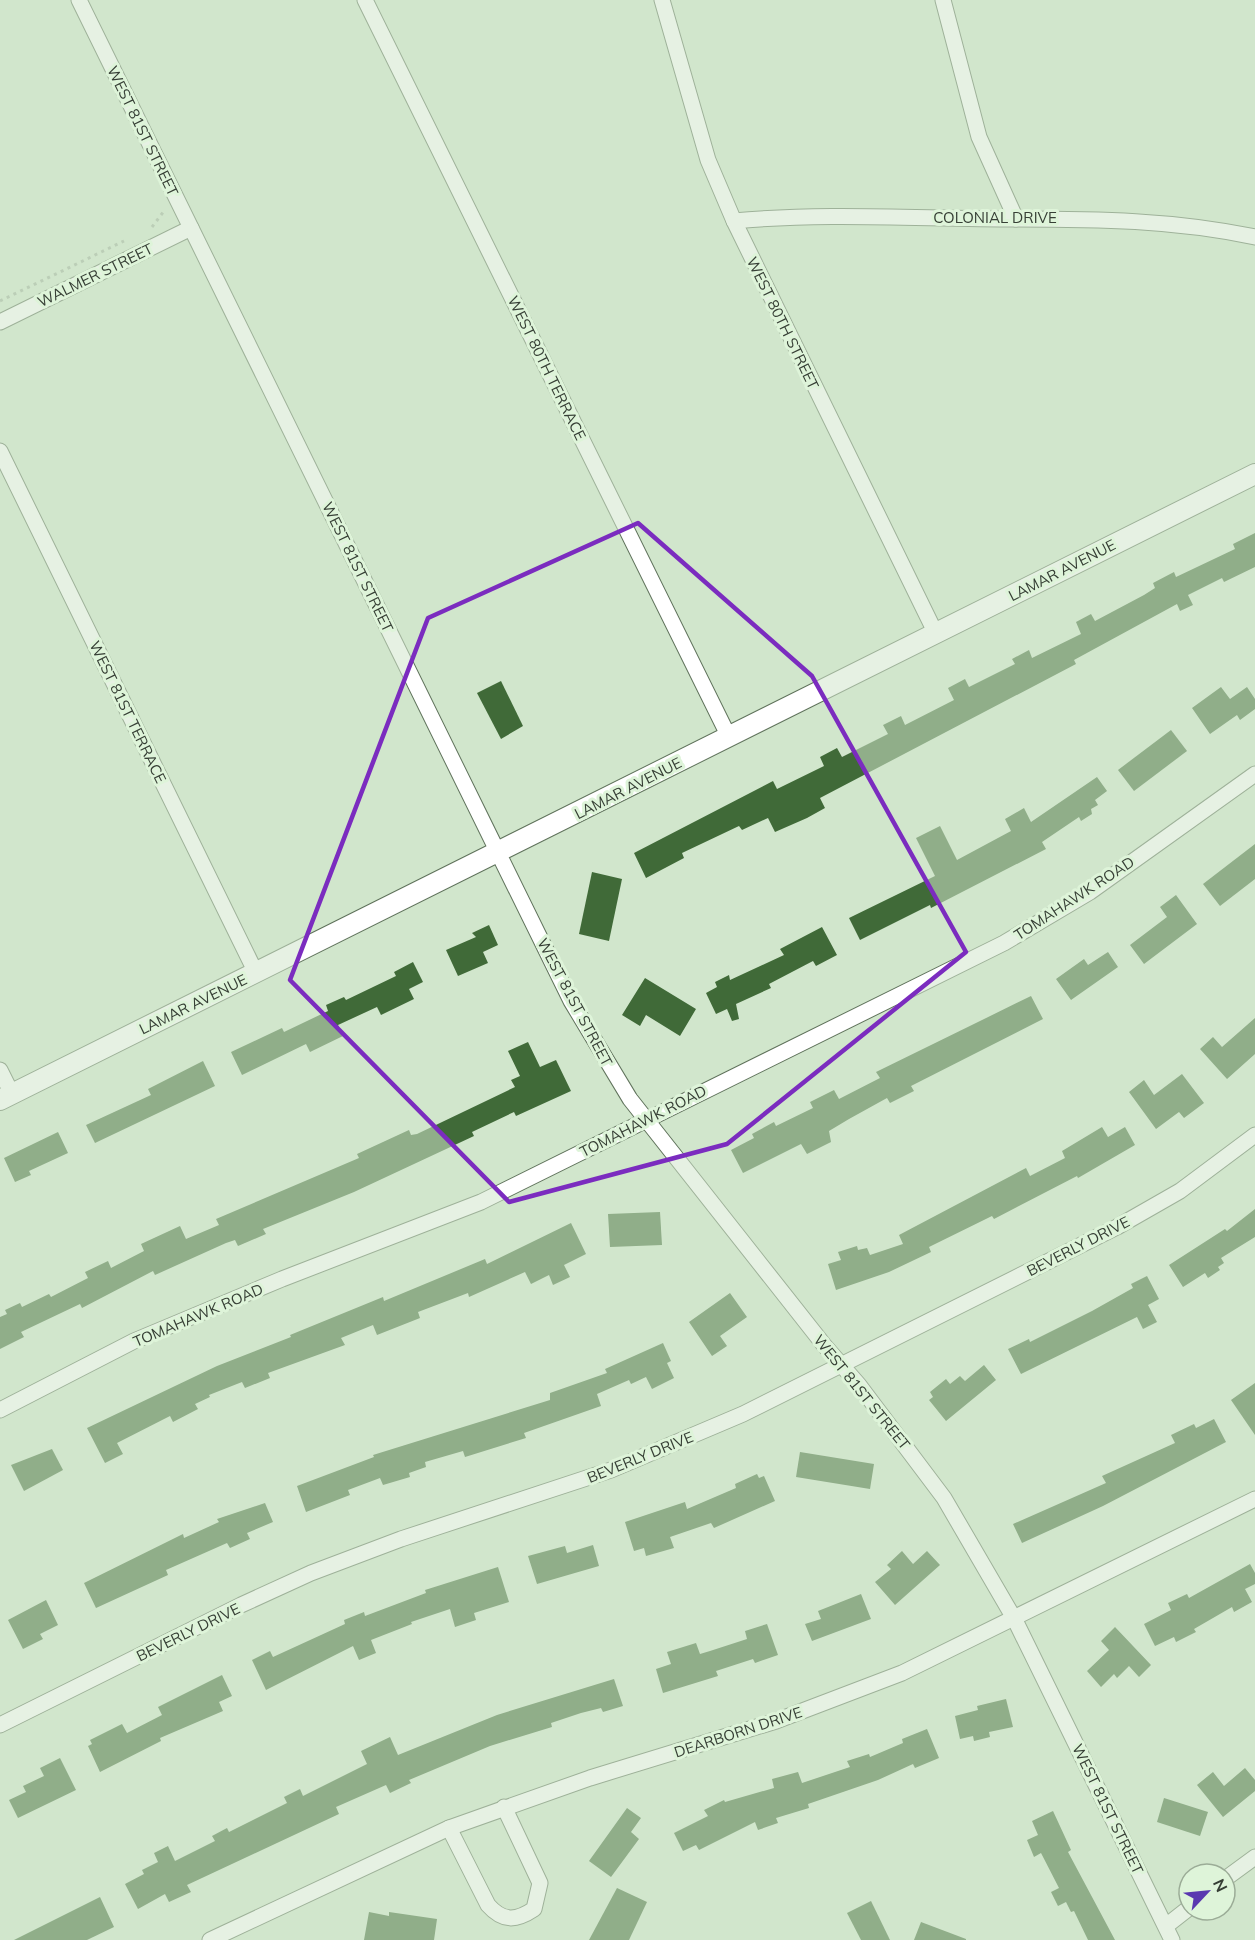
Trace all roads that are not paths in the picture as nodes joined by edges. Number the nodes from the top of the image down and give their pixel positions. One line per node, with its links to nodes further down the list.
1 (79, 0): 7 (street, WEST 81ST STREET)
2 (365, 0): 13 (street, WEST 80TH TERRACE)
3 (662, 0): 6 (street, WEST 80TH STREET)
4 (943, 0): 5 (street)
5 (1016, 219): 6 (street, COLONIAL DRIVE); 8 (street, COLONIAL DRIVE)
6 (734, 221): 12 (street, WEST 80TH STREET)
7 (191, 228): 9 (street, WALMER STREET); 15 (street, WEST 81ST STREET)
8 (1255, 237)
9 (0, 322)
10 (0, 451): 16 (street, WEST 81ST TERRACE)
11 (1255, 474): 12 (street, LAMAR AVENUE)
12 (936, 634): 13 (street, LAMAR AVENUE)
13 (729, 737): 15 (street, LAMAR AVENUE)
14 (1255, 774): 19 (street, TOMAHAWK ROAD)
15 (498, 852): 16 (street, LAMAR AVENUE); 19 (street, WEST 81ST STREET)
16 (256, 973): 18 (street, LAMAR AVENUE)
17 (0, 1070): 18 (street)
18 (6, 1097)
19 (646, 1120): 21 (street, WEST 81ST STREET); 22 (street, TOMAHAWK ROAD)
20 (1255, 1135): 21 (street, BEVERLY DRIVE)
21 (842, 1365): 24 (street, WEST 81ST STREET); 25 (street, BEVERLY DRIVE)
22 (0, 1410)
23 (1255, 1499): 24 (street, DEARBORN DRIVE)
24 (1015, 1620): 26 (street, DEARBORN DRIVE); 30 (street, WEST 81ST STREET)
25 (0, 1725)
26 (504, 1807): 27 (street, DEARBORN DRIVE); 27 (street)
27 (449, 1828): 31 (street, DEARBORN DRIVE)
28 (1255, 1857): 29 (street)
29 (1237, 1870)
30 (1169, 1933)
31 (210, 1940)

